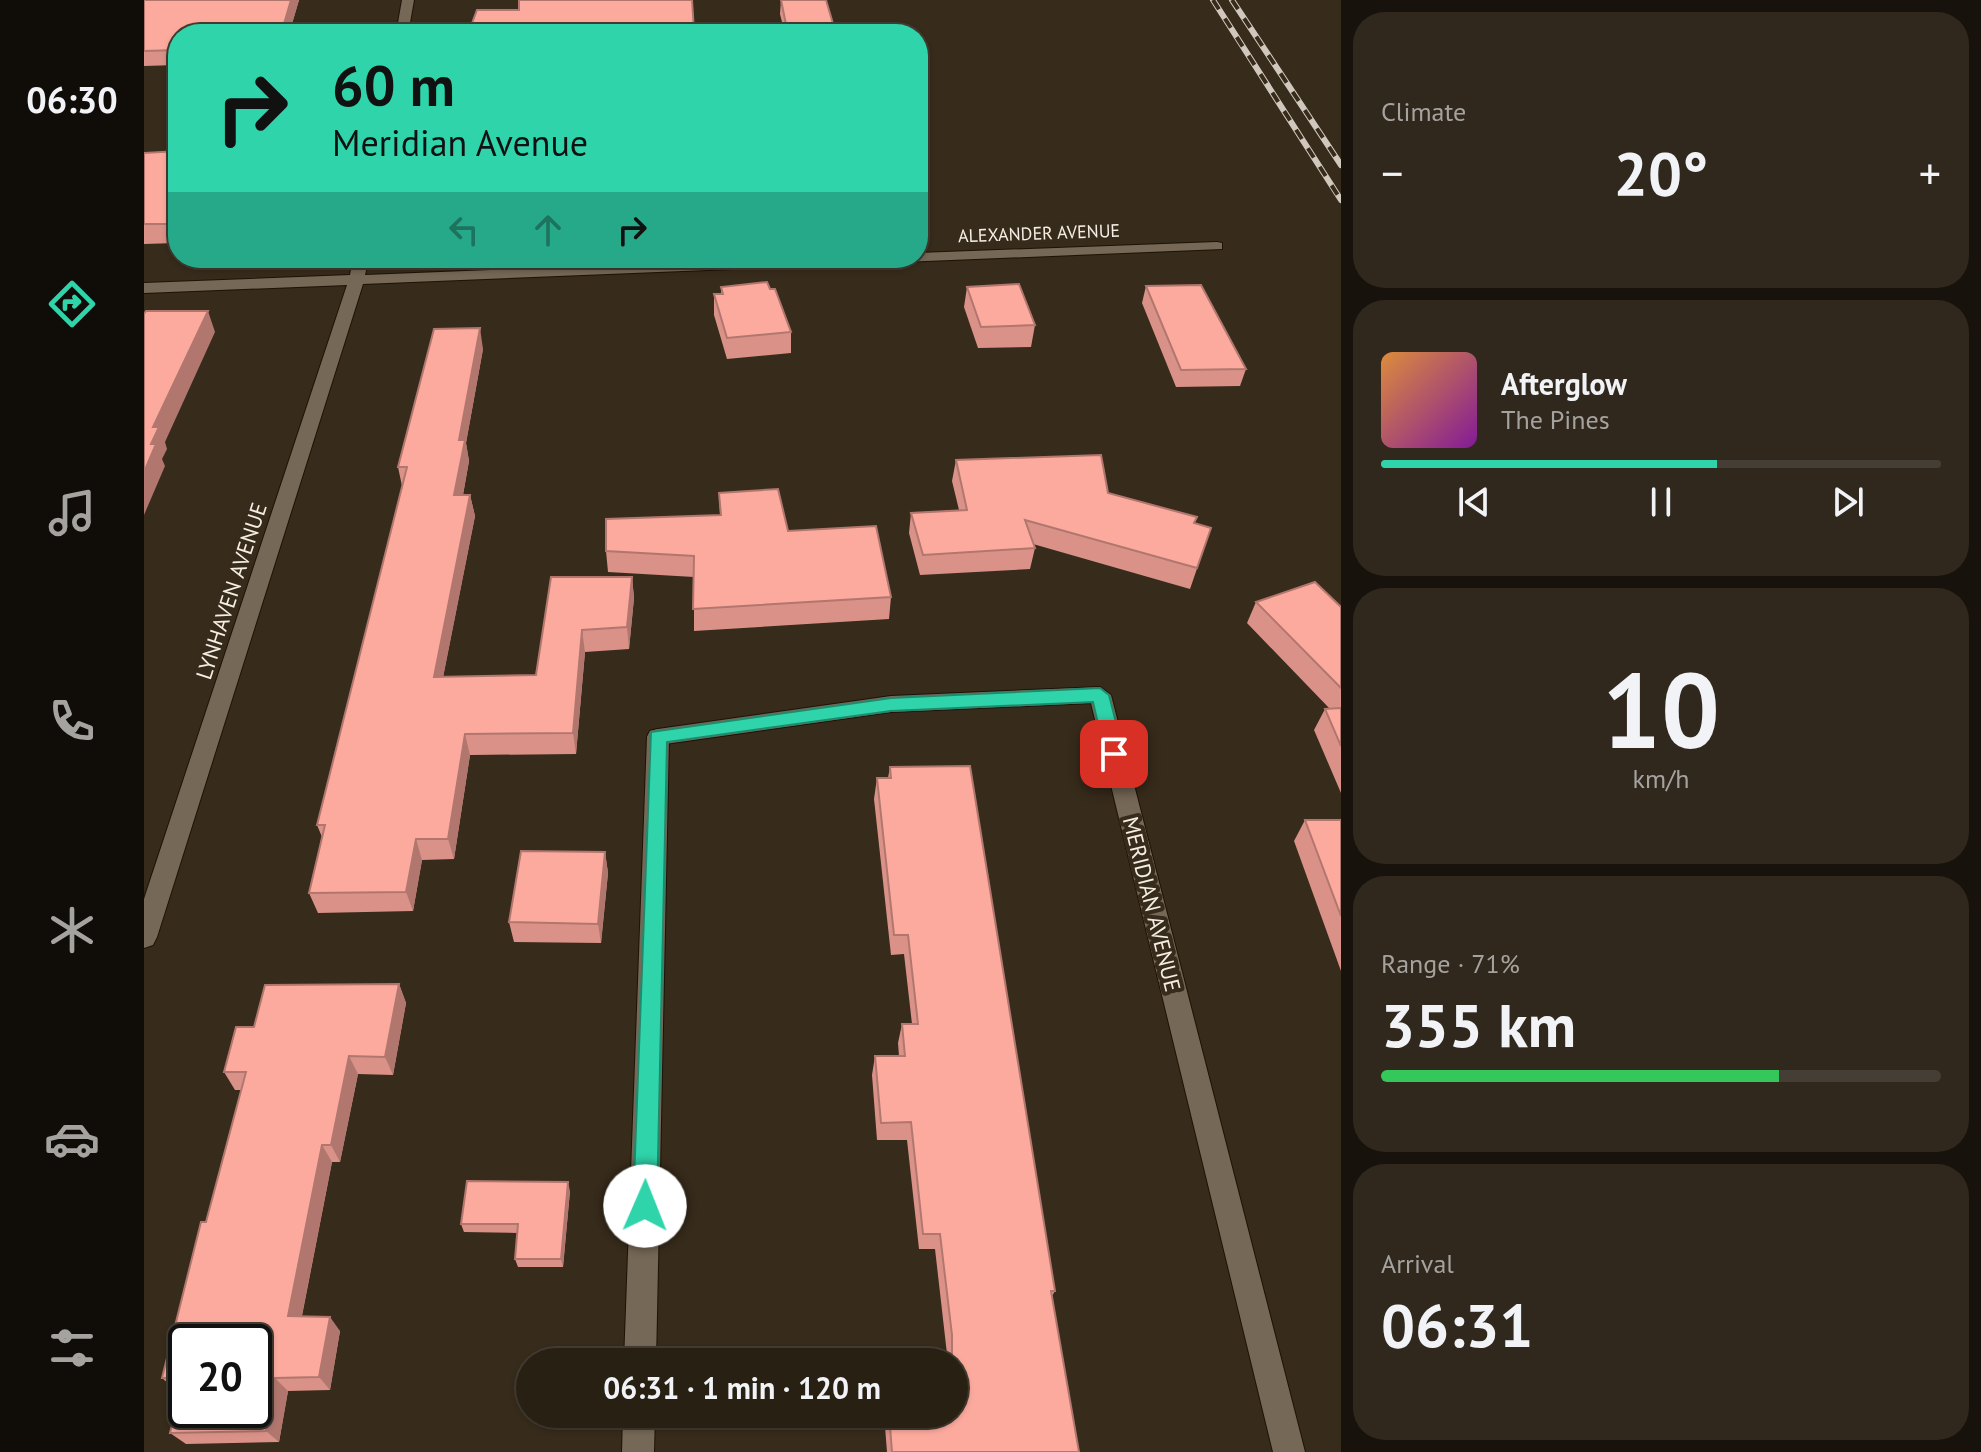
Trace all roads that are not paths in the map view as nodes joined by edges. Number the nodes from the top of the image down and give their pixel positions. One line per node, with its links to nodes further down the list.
1 (408, 0): 2 (street)
2 (404, 24)
3 (1217, 246): 4 (street, ALEXANDER AVENUE)
4 (928, 258)
5 (359, 268): 7 (street, LYNHAVEN AVENUE)
6 (691, 268): 7 (street, ALEXANDER AVENUE)
7 (356, 282): 8 (street, ALEXANDER AVENUE); 9 (street, LYNHAVEN AVENUE)
8 (144, 288)
9 (144, 937)
10 (640, 1348): 13 (street, MERIDIAN AVENUE)
11 (639, 1428): 12 (street)
12 (638, 1452)
13 (1289, 1452)

